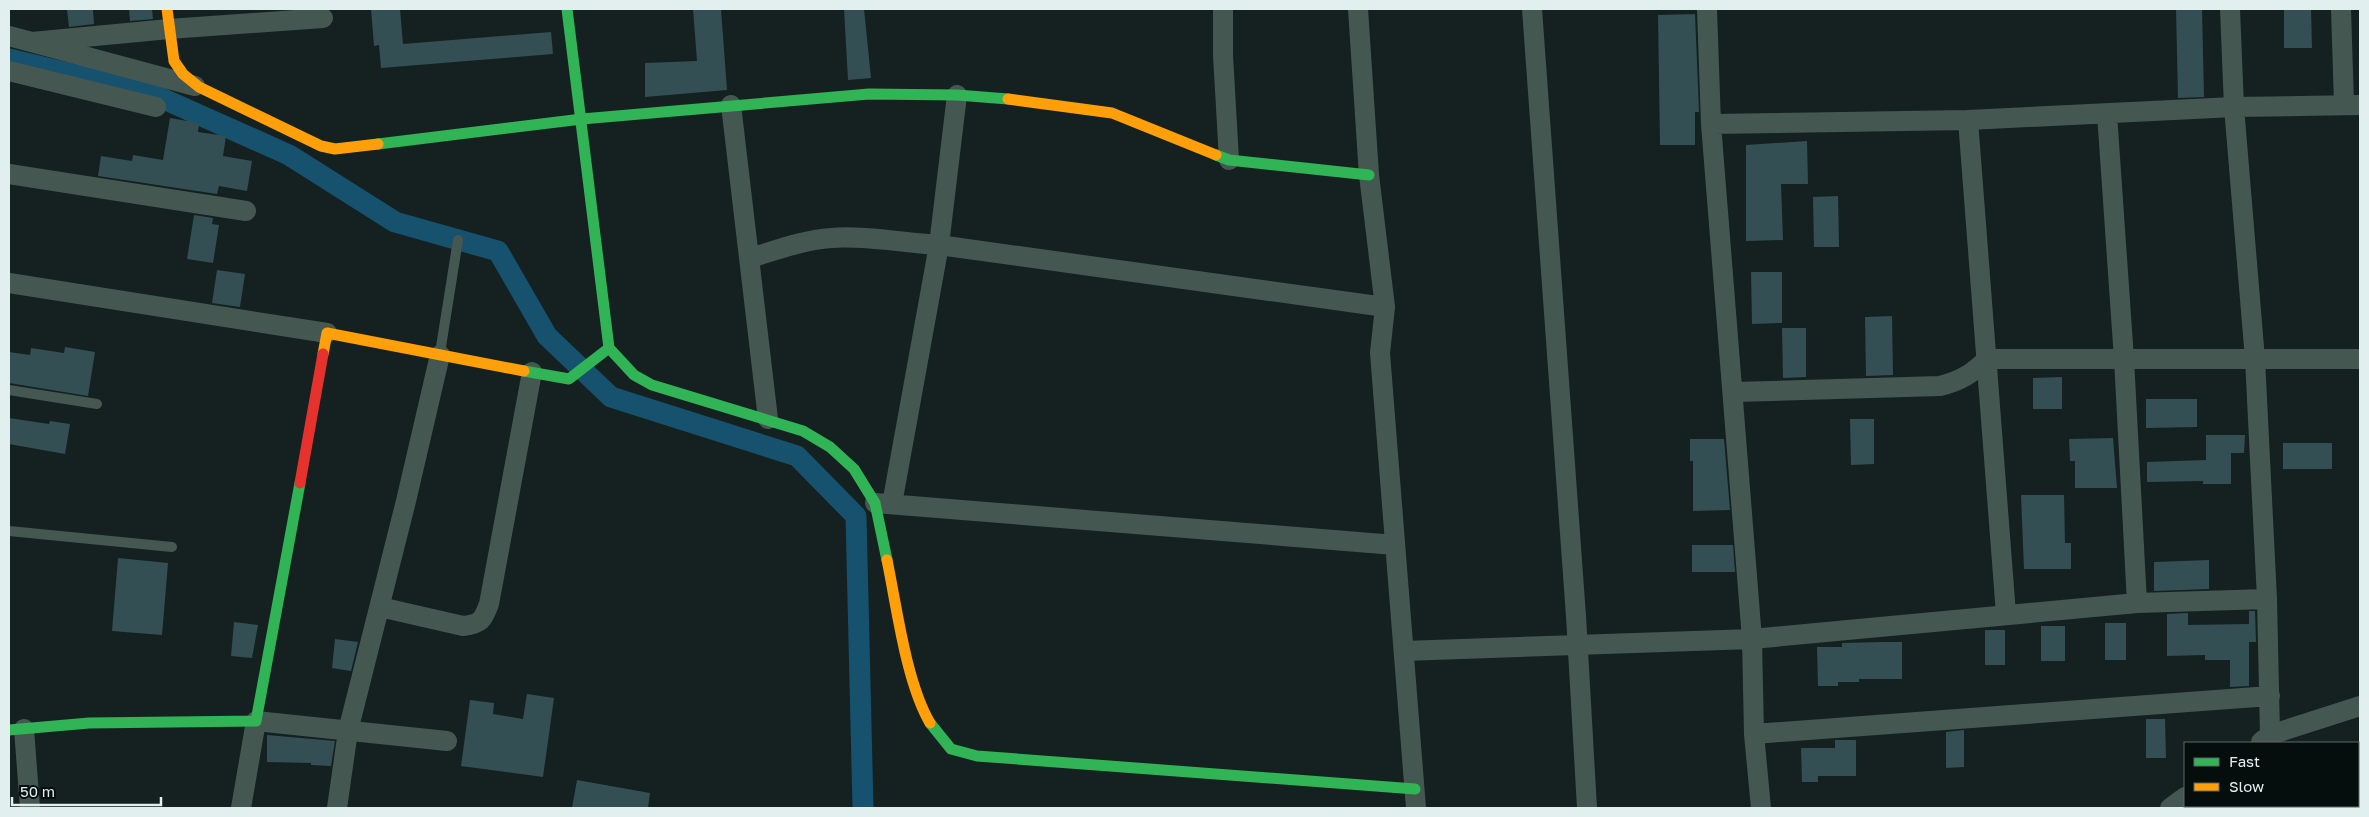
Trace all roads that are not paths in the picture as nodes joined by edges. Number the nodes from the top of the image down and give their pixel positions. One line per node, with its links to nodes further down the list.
1 (167, 9): 10 (street)
2 (568, 9): 21 (street)
3 (1223, 9): 24 (street)
4 (1358, 9): 26 (street)
5 (1532, 9): 54 (street)
6 (1707, 9): 23 (street)
7 (2230, 9): 19 (street)
8 (2341, 9): 17 (street)
9 (323, 18): 10 (street)
10 (169, 29): 12 (street); 14 (street)
11 (9, 36): 12 (street)
12 (32, 42): 14 (street)
13 (9, 71): 18 (street)
14 (199, 87): 21 (street)
15 (957, 95): 16 (street); 24 (street); 29 (street)
16 (731, 105): 21 (street); 30 (street)
17 (2352, 105): 19 (street)
18 (156, 107)
19 (2234, 107): 20 (street); 38 (street)
20 (2107, 114): 22 (street); 37 (street)
21 (582, 119): 34 (street)
22 (1968, 120): 23 (street); 36 (street)
23 (1712, 124): 42 (street)
24 (1229, 160): 26 (street)
25 (9, 174): 27 (street)
26 (1369, 175): 32 (street)
27 (246, 211)
28 (458, 240): 35 (lane)
29 (939, 245): 30 (street); 32 (street); 45 (street)
30 (750, 258): 44 (street)
31 (9, 283): 33 (street)
32 (1385, 308): 47 (street)
33 (327, 333): 35 (street); 58 (street)
34 (605, 351): 40 (street); 44 (street)
35 (440, 355): 40 (street); 51 (street)
36 (1987, 359): 37 (street); 42 (street); 52 (street)
37 (2124, 359): 38 (street); 50 (street)
38 (2255, 359): 39 (street); 49 (street)
39 (2360, 359)
40 (532, 372): 51 (street)
41 (9, 390): 43 (lane)
42 (1733, 392): 53 (street)
43 (98, 404)
44 (768, 419): 45 (street)
45 (883, 503): 47 (street); 64 (street)
46 (9, 531): 48 (lane)
47 (1395, 545): 55 (street)
48 (172, 547)
49 (2267, 599): 50 (street); 56 (street)
50 (2138, 603): 52 (street)
51 (380, 607): 60 (street)
52 (2006, 614): 53 (street)
53 (1752, 639): 54 (street); 61 (street)
54 (1577, 645): 55 (street); 69 (street)
55 (1404, 651): 64 (street)
56 (2270, 696): 61 (street); 62 (street)
57 (2360, 706): 62 (street)
58 (256, 721): 59 (street); 60 (street); 67 (street)
59 (16, 729): 66 (street)
60 (348, 731): 63 (street); 68 (street)
61 (1754, 734): 70 (street)
62 (2265, 739)
63 (448, 741)
64 (1415, 798)
65 (2184, 798): 71 (street)
66 (30, 808)
67 (241, 808)
68 (337, 808)
69 (1587, 808)
70 (1761, 808)
71 (2170, 808)

